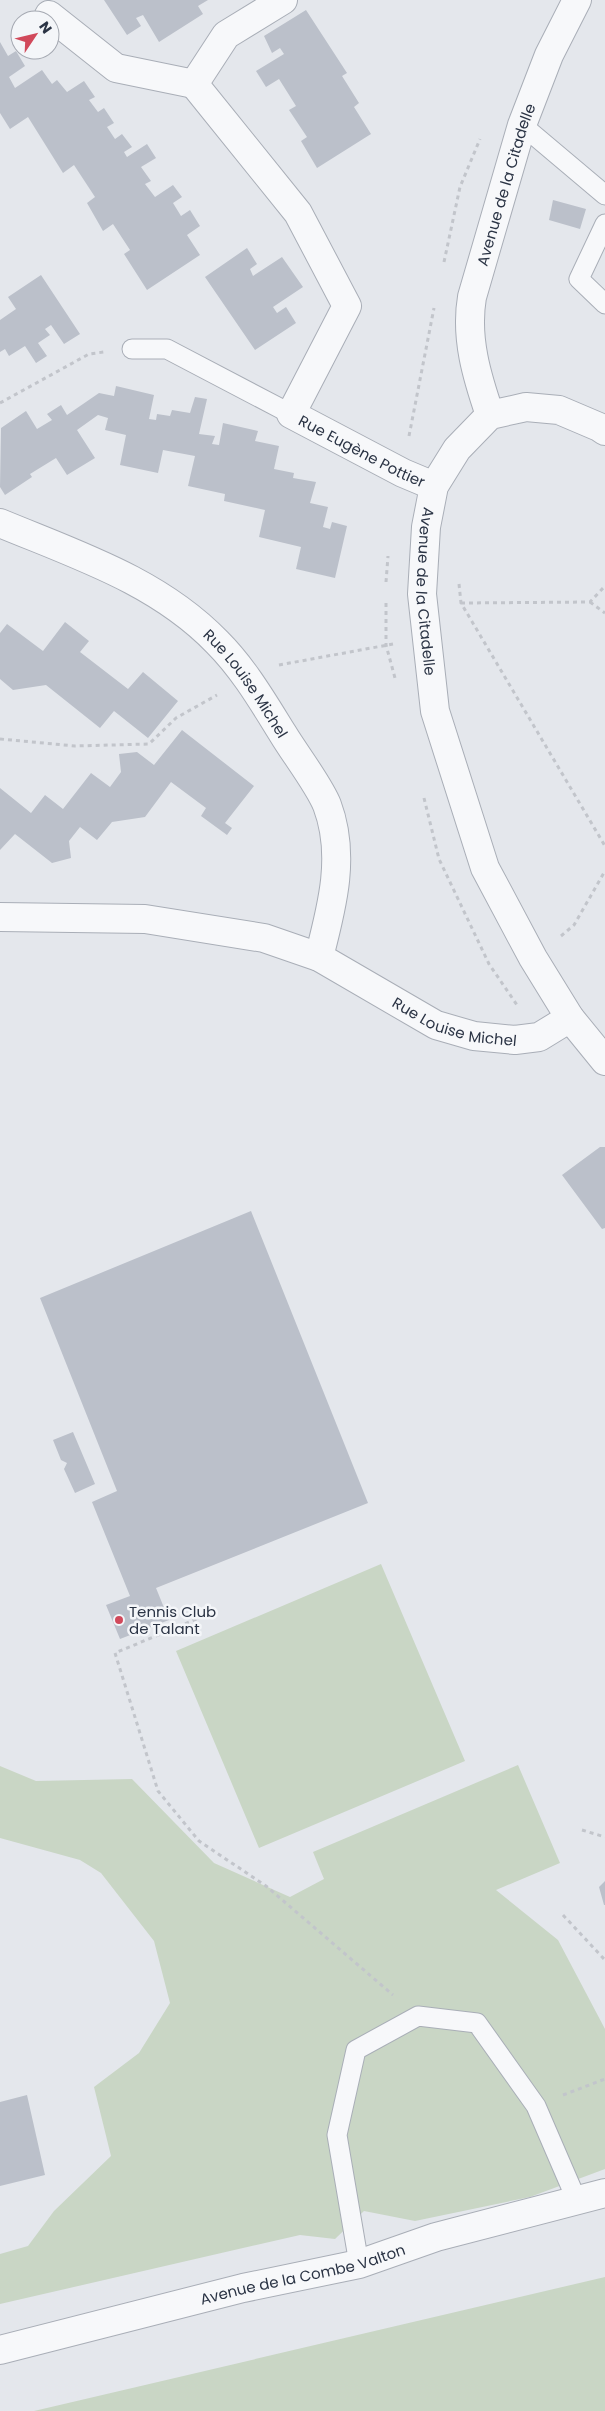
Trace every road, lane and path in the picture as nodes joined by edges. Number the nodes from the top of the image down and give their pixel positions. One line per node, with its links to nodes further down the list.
1 (283, 0): 4 (street)
2 (577, 0): 5 (street, Avenue de la Citadelle)
3 (60, 24): 4 (street)
4 (194, 84): 11 (street, Rue Eugène Pottier)
5 (522, 125): 6 (lane); 12 (street, Avenue de la Citadelle)
6 (605, 195)
7 (605, 224): 8 (lane)
8 (605, 304)
9 (132, 349): 10 (path); 11 (lane, Rue Eugène Pottier)
10 (0, 403)
11 (291, 414): 14 (street, Rue Eugène Pottier)
12 (490, 415): 13 (street); 14 (street, Avenue de la Citadelle)
13 (605, 432)
14 (434, 486): 19 (street, Avenue de la Citadelle)
15 (0, 523): 20 (street, Rue Louise Michel)
16 (605, 586): 17 (path)
17 (590, 602): 18 (path); 22 (path)
18 (605, 614)
19 (428, 638): 20 (path); 25 (street, Avenue de la Citadelle)
20 (248, 678): 21 (path); 24 (street, Rue Louise Michel)
21 (0, 739)
22 (605, 846)
23 (0, 917): 24 (street, Rue Louise Michel)
24 (319, 957): 25 (street, Rue Louise Michel)
25 (570, 1018): 26 (street, Avenue de la Citadelle)
26 (605, 1061)
27 (212, 1613): 32 (path)
28 (582, 1830): 29 (path)
29 (605, 1837)
30 (563, 1915): 31 (path)
31 (605, 1960)
32 (418, 2016): 34 (lane); 37 (lane)
33 (605, 2079): 34 (path)
34 (536, 2106): 36 (lane)
35 (605, 2193): 36 (street, Avenue de la Combe Valton)
36 (577, 2202): 37 (street, Avenue de la Combe Valton)
37 (359, 2264): 38 (street, Avenue de la Combe Valton)
38 (0, 2350)

